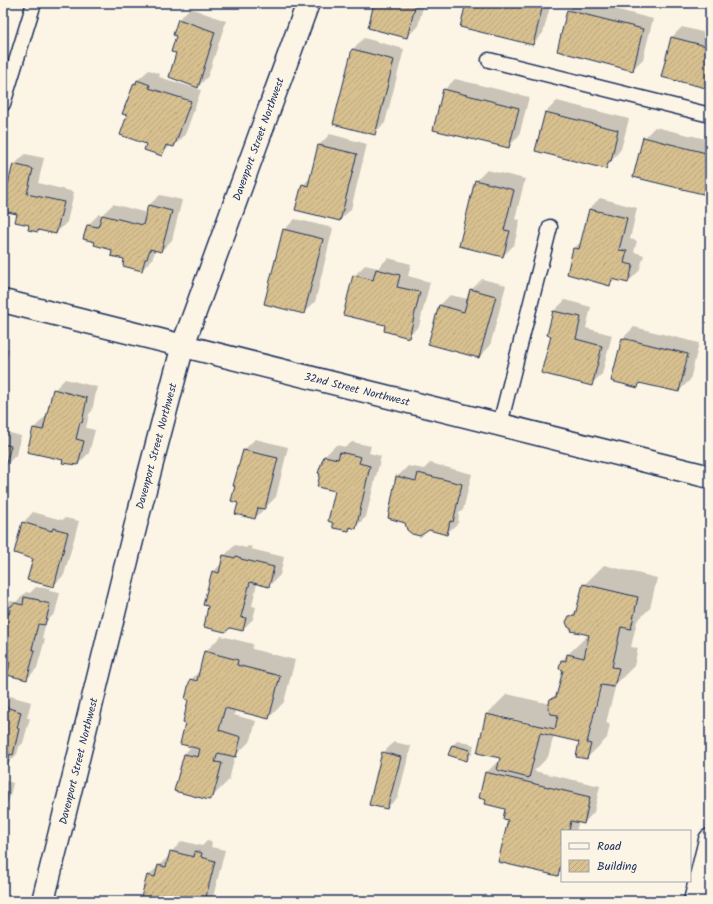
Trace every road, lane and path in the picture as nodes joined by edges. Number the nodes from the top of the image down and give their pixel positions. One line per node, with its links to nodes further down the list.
1 (34, 3): 4 (lane)
2 (308, 3): 8 (street, Davenport Street Northwest)
3 (489, 60): 5 (lane)
4 (3, 104)
5 (710, 115)
6 (550, 227): 9 (lane)
7 (3, 301): 8 (street, 32nd Street Northwest)
8 (183, 345): 9 (street, 32nd Street Northwest); 12 (street, Davenport Street Northwest)
9 (500, 424): 10 (street, 32nd Street Northwest)
10 (710, 477)
11 (710, 840): 13 (street)
12 (43, 901)
13 (695, 901)

